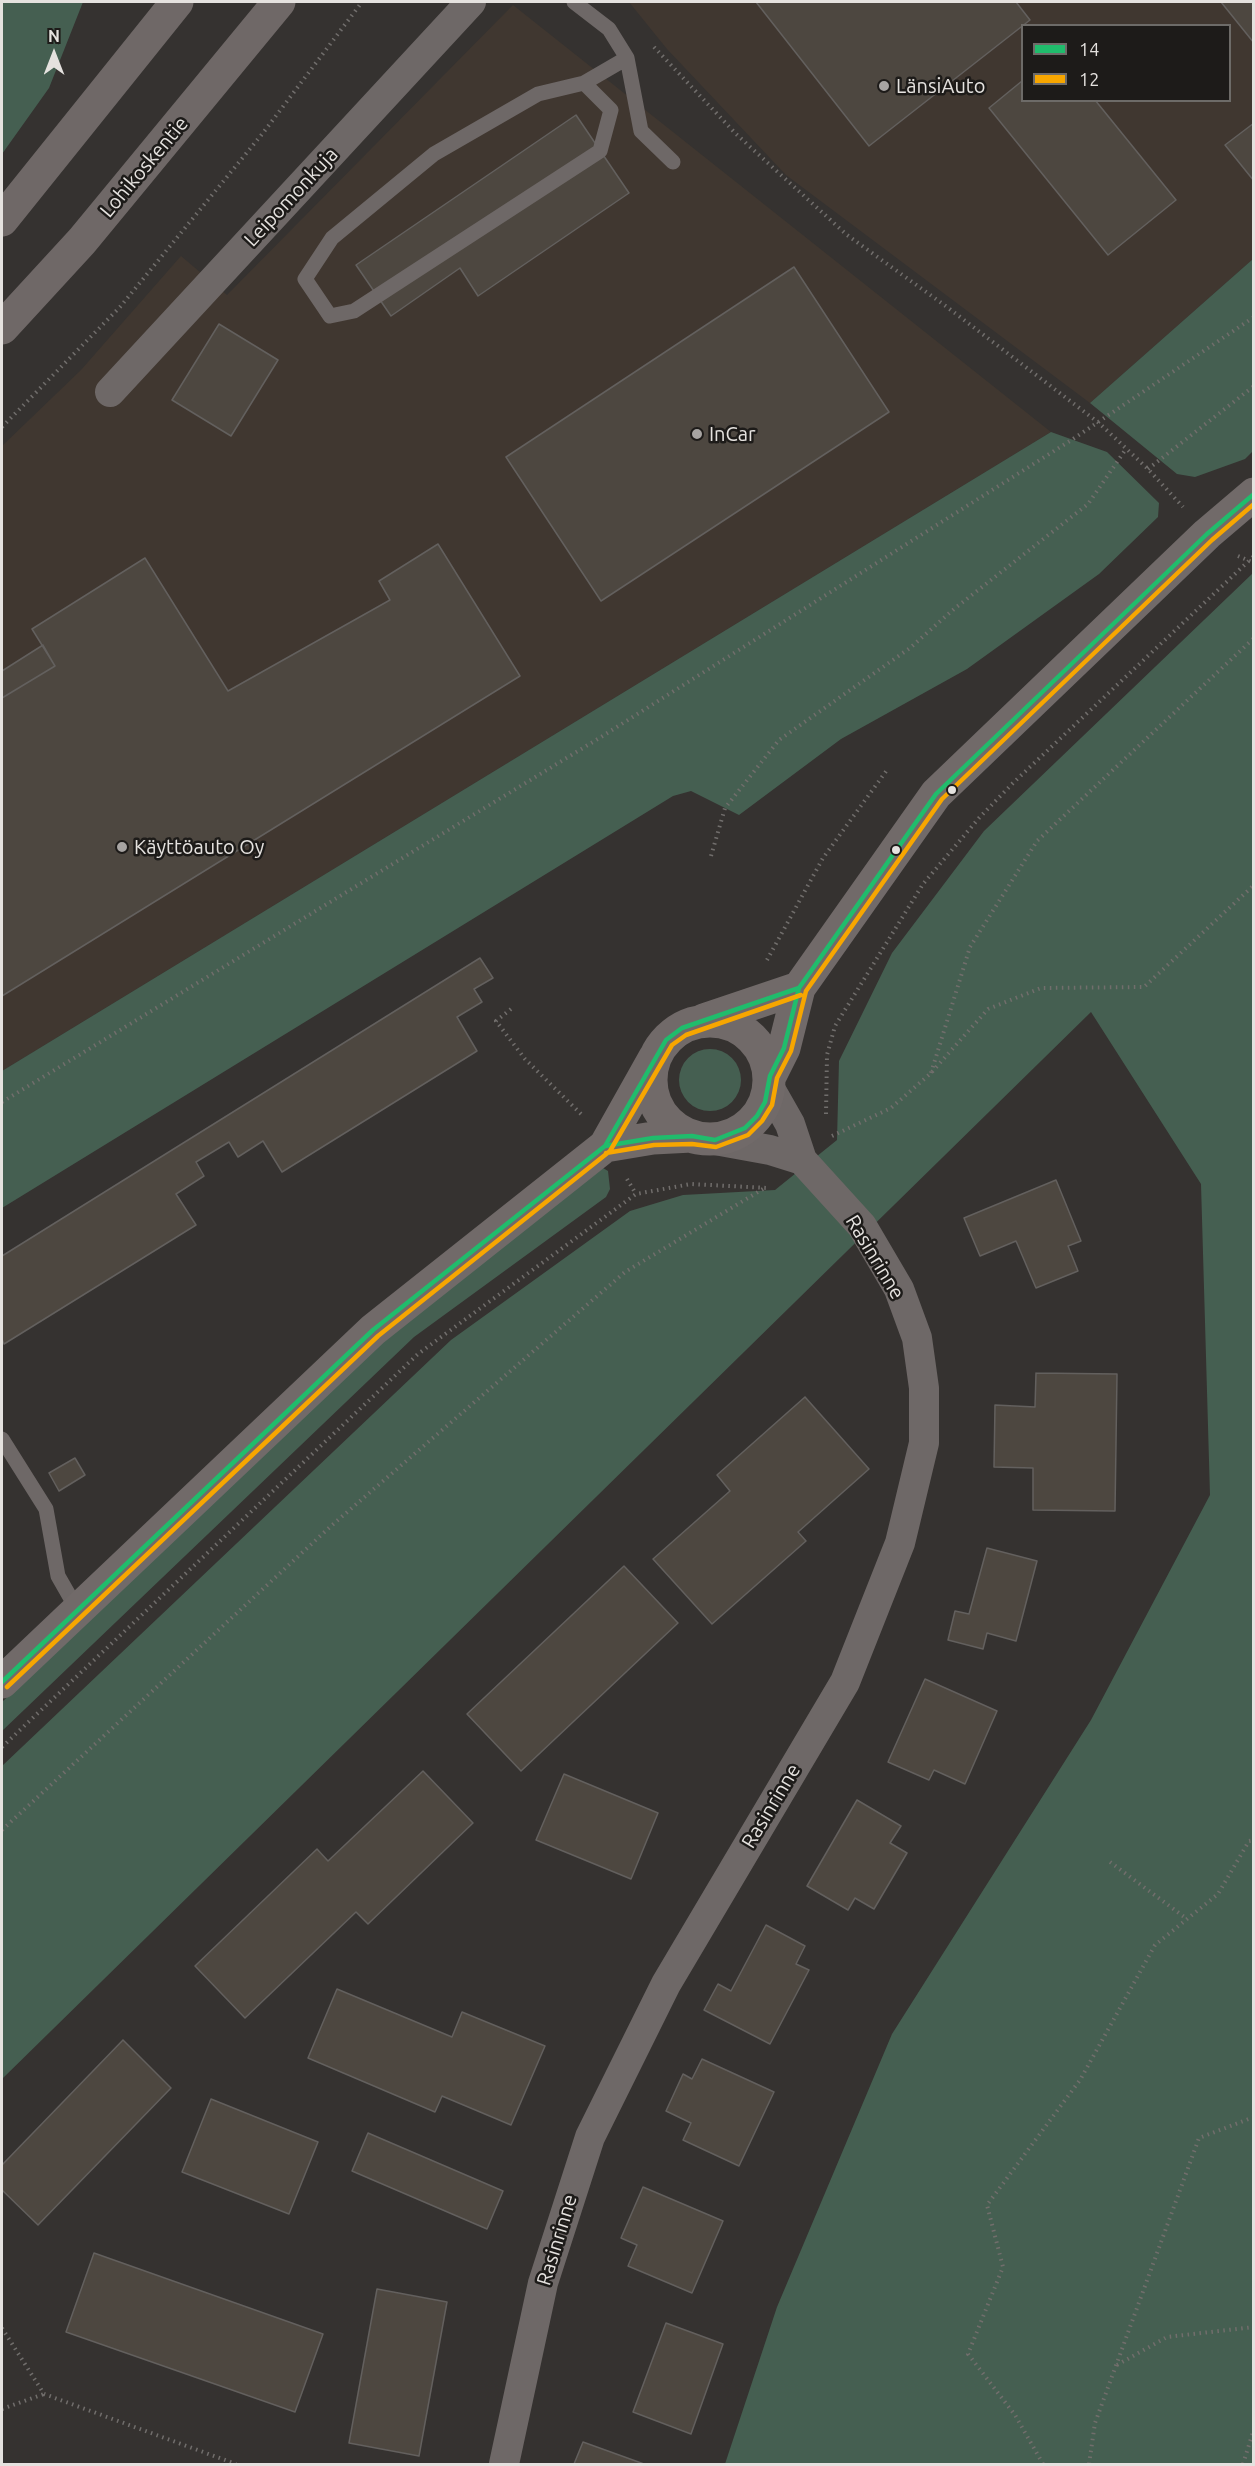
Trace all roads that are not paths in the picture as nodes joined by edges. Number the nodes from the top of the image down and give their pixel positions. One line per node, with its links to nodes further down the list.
1 (177, 2): 8 (main road)
2 (279, 2): 9 (main road, Lohikoskentie)
3 (471, 2): 10 (street, Leipomonkuja)
4 (574, 2): 5 (lane)
5 (627, 58): 6 (lane); 7 (lane)
6 (584, 83): 6 (lane)
7 (673, 162)
8 (2, 220)
9 (2, 328)
10 (110, 392)
11 (1254, 494): 12 (street)
12 (799, 988): 13 (street); 15 (street)
13 (701, 1021): 14 (street); 15 (street)
14 (655, 1057): 16 (street); 17 (street)
15 (770, 1081): 16 (street); 18 (street, Rasinrinne)
16 (703, 1138): 17 (street); 18 (street)
17 (605, 1146): 20 (street)
18 (812, 1150): 22 (street, Rasinrinne)
19 (2, 1439): 20 (lane)
20 (78, 1611): 21 (street)
21 (2, 1682)
22 (504, 2464)

